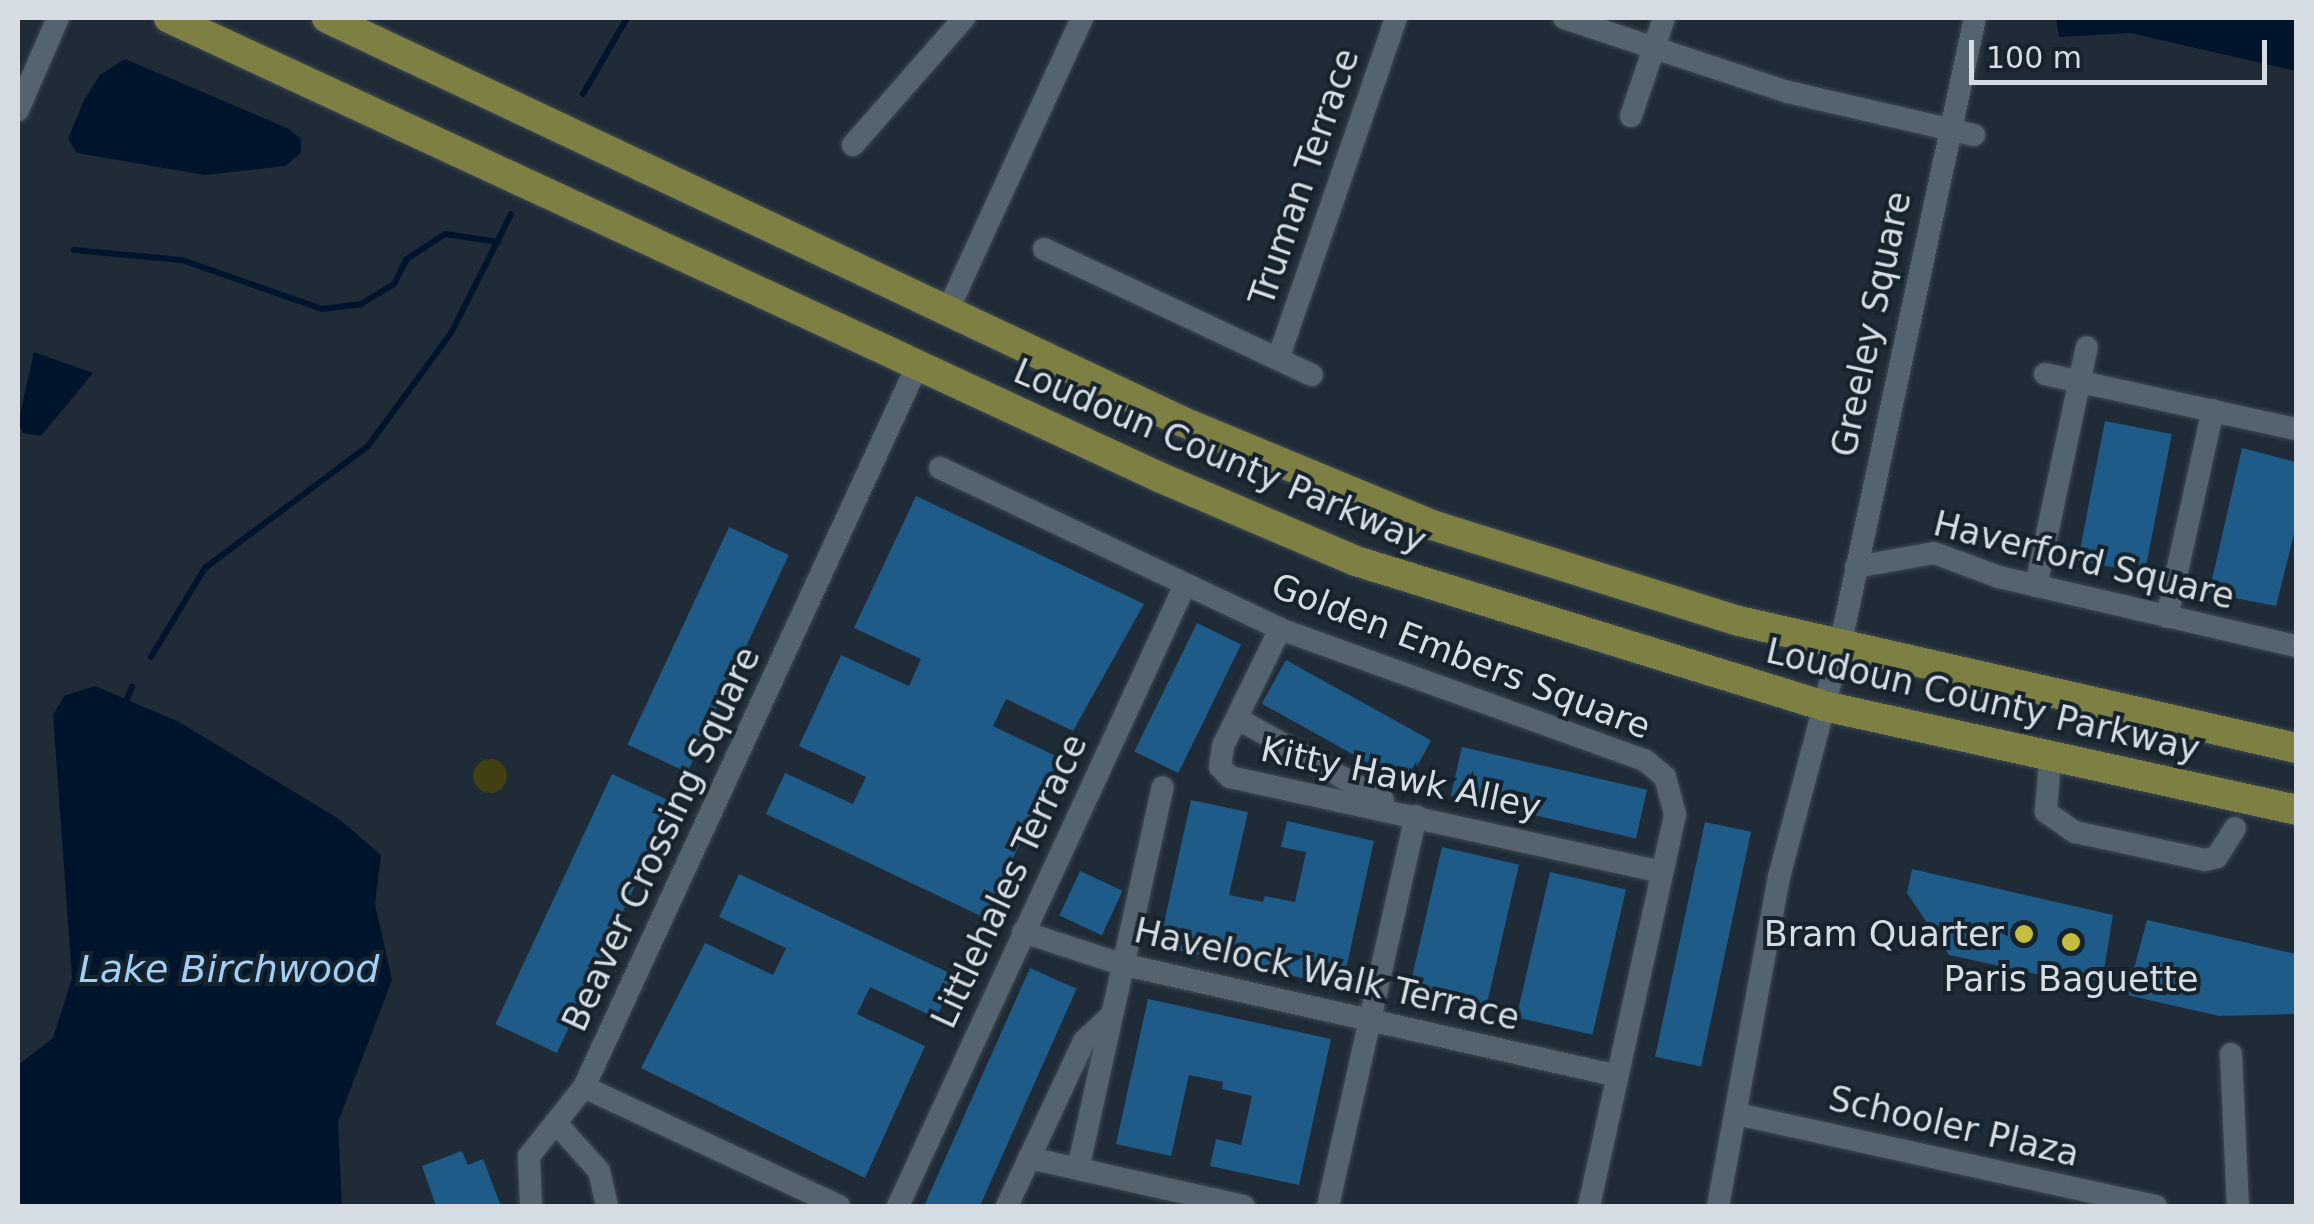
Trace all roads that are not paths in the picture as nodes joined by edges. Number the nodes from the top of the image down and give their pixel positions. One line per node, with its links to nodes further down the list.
1 (58, 18): 11 (street)
2 (169, 18): 20 (main road, Loudoun County Parkway)
3 (328, 18): 17 (main road, Loudoun County Parkway)
4 (964, 18): 15 (street)
5 (1082, 18): 17 (street)
6 (1396, 18): 19 (street, Truman Terrace)
7 (1564, 18): 10 (street)
8 (1664, 18): 10 (street)
9 (1975, 18): 13 (street, Greeley Square)
10 (1654, 48): 12 (street); 13 (street)
11 (18, 110)
12 (1631, 116)
13 (1949, 129): 14 (street); 27 (street, Greeley Square)
14 (1974, 135)
15 (853, 145)
16 (1044, 249): 19 (street)
17 (947, 312): 32 (main road, Loudoun County Parkway)
18 (2088, 347): 23 (street)
19 (1278, 359): 22 (street)
20 (918, 364): 34 (main road, Loudoun County Parkway); 49 (street, Beaver Crossing Square)
21 (2045, 374): 23 (street)
22 (1312, 375)
23 (2080, 381): 24 (street); 29 (street)
24 (2213, 410): 25 (street); 30 (street)
25 (2296, 429)
26 (940, 468): 28 (street, Golden Embers Square)
27 (1856, 567): 29 (street, Haverford Square); 32 (street, Greeley Square)
28 (1184, 585): 31 (street, Golden Embers Square); 43 (street, Littlehales Terrace)
29 (2036, 586): 30 (street, Haverford Square)
30 (2167, 617): 33 (street, Haverford Square)
31 (1280, 630): 35 (street, Kitty Hawk Alley); 42 (street, Golden Embers Square)
32 (1840, 646): 34 (street, Greeley Square); 36 (main road, Loudoun County Parkway)
33 (2296, 646)
34 (1824, 706): 39 (main road, Loudoun County Parkway); 50 (street, Greeley Square)
35 (1238, 719): 40 (street); 40 (street, Kitty Hawk Alley)
36 (2296, 748)
37 (2048, 774): 41 (street)
38 (1163, 787): 44 (street)
39 (2296, 810)
40 (1410, 814): 42 (street, Kitty Hawk Alley); 46 (street)
41 (2235, 828)
42 (1661, 872): 48 (street, Golden Embers Square)
43 (1023, 932): 44 (street, Havelock Walk Terrace); 57 (street, Littlehales Terrace)
44 (1122, 964): 45 (street); 46 (street, Havelock Walk Terrace)
45 (1110, 1017): 52 (street); 53 (street)
46 (1368, 1018): 48 (street, Havelock Walk Terrace); 60 (street)
47 (2231, 1054): 64 (street)
48 (1618, 1076): 61 (street, Golden Embers Square)
49 (584, 1087): 51 (street); 56 (street, Beaver Crossing Square)
50 (1737, 1114): 62 (street, Greeley Square); 63 (street, Schooler Plaza)
51 (556, 1123): 54 (street); 55 (street)
52 (1029, 1158): 53 (street); 58 (street)
53 (1078, 1169): 59 (street)
54 (531, 1206)
55 (607, 1206)
56 (840, 1206)
57 (898, 1206)
58 (1007, 1206)
59 (1244, 1206)
60 (1328, 1206)
61 (1589, 1206)
62 (1718, 1206)
63 (2156, 1206)
64 (2238, 1206)

